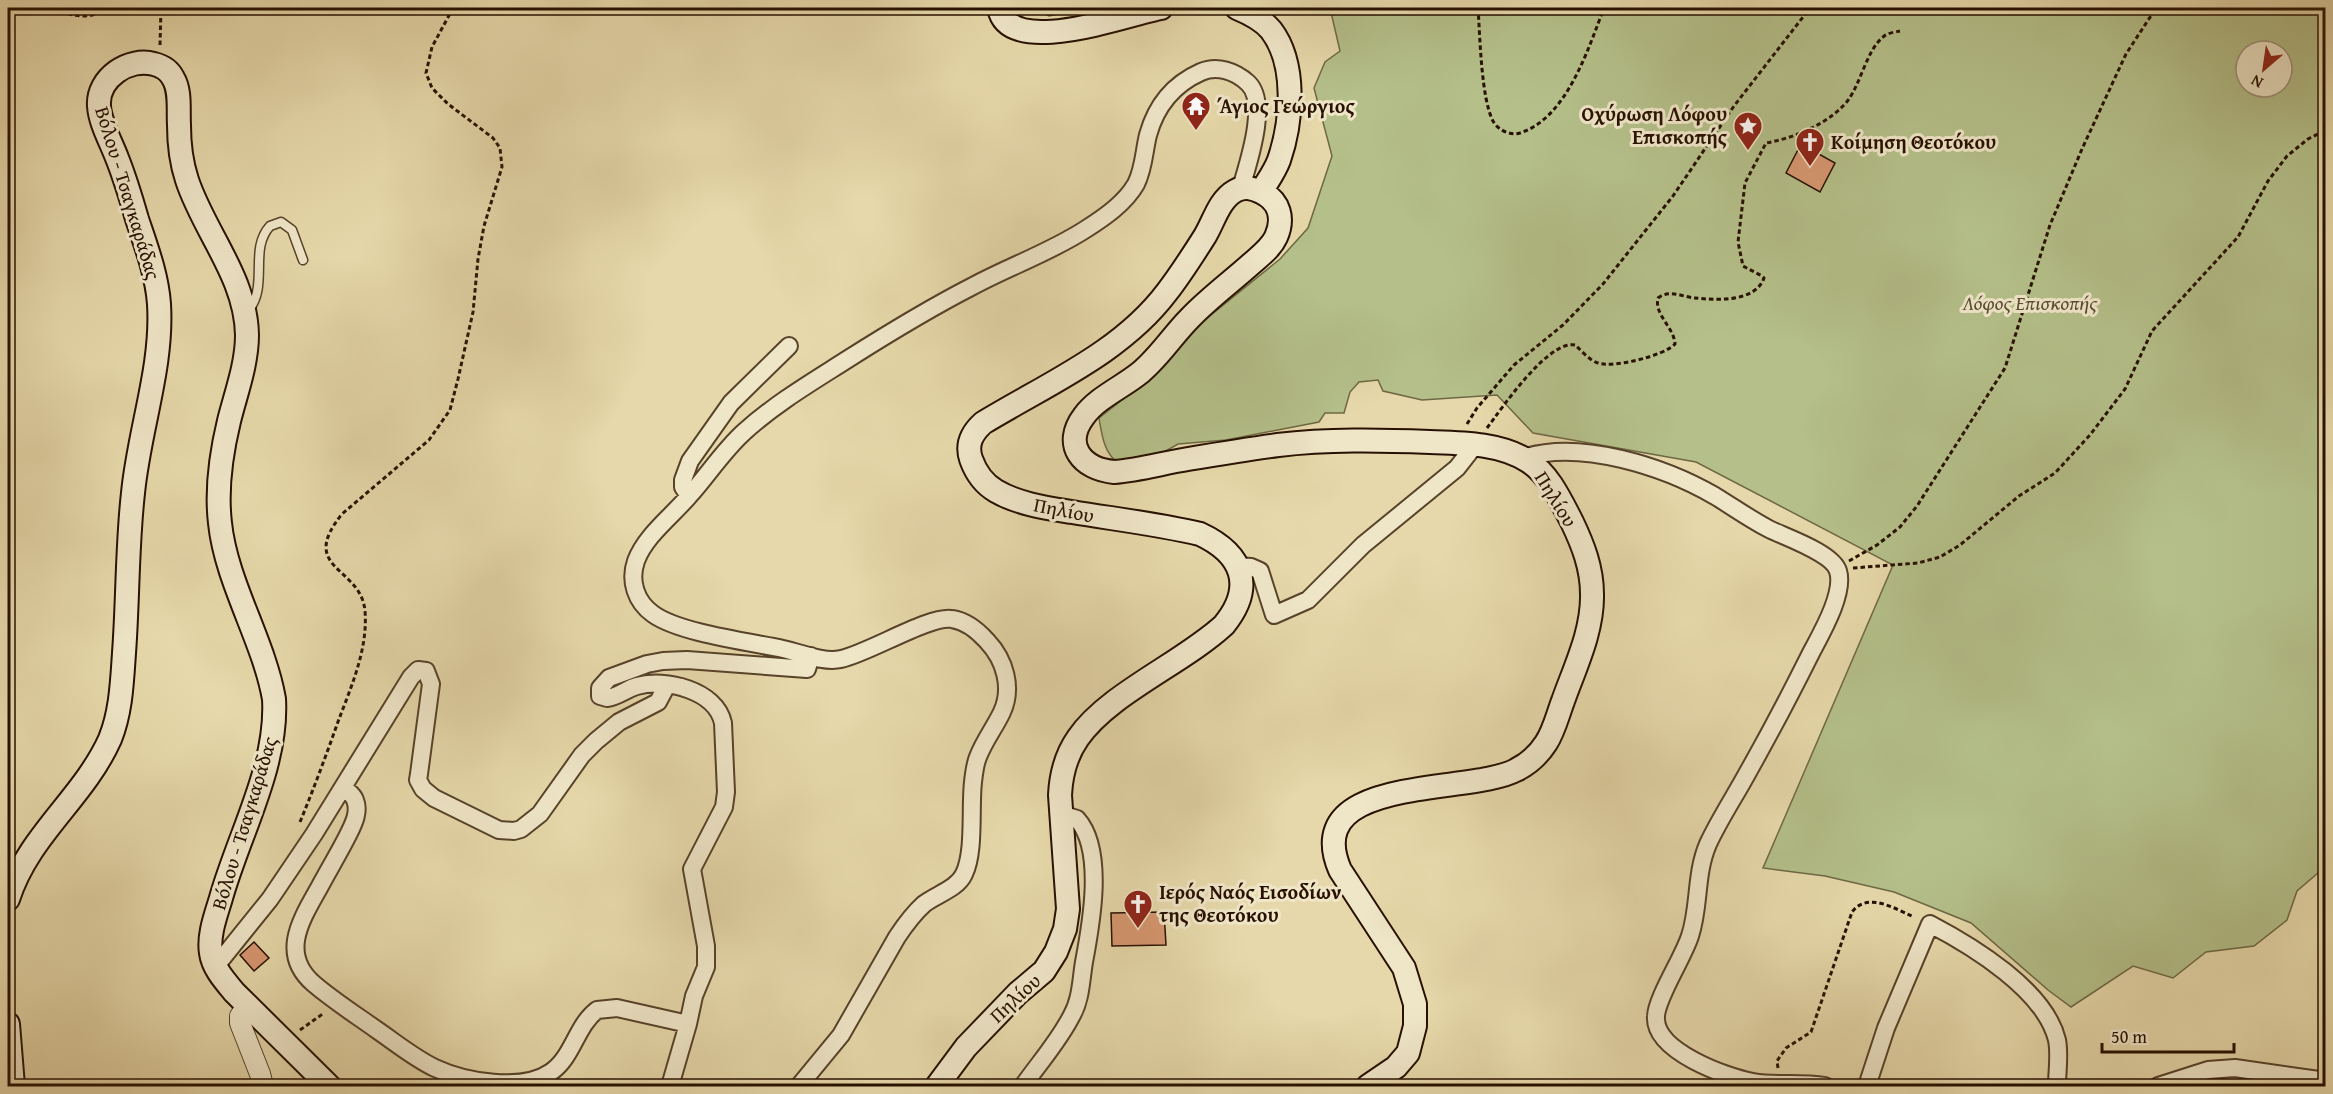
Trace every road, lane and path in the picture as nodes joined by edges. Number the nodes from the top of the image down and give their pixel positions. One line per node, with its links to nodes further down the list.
1 (46, 8): 2 (path)
2 (103, 8)
3 (161, 8): 13 (path)
4 (453, 8): 28 (path)
5 (999, 8): 6 (main road)
6 (1161, 8)
7 (1237, 8): 15 (main road, Πηλίου)
8 (1478, 8): 9 (path)
9 (1604, 8)
10 (1810, 8): 19 (path)
11 (2156, 8): 23 (path)
12 (1900, 31): 19 (path)
13 (159, 66): 17 (main road, Βόλου - Τσαγκαράδας); 29 (main road, Βόλου - Τσαγκαράδας)
14 (2325, 130): 23 (path)
15 (1251, 190): 19 (main road, Πηλίου); 21 (street); 22 (main road, Πηλίου)
16 (303, 260): 17 (lane)
17 (244, 314): 31 (main road, Βόλου - Τσαγκαράδας)
18 (789, 346): 21 (street)
19 (1465, 444): 20 (main road, Πηλίου); 22 (street)
20 (1523, 458): 23 (street); 46 (main road, Πηλίου)
21 (689, 496): 24 (street)
22 (1237, 566): 27 (main road, Πηλίου)
23 (1838, 568): 38 (street)
24 (811, 656): 25 (street); 43 (street)
25 (667, 685): 26 (street); 34 (street)
26 (343, 787): 31 (street); 32 (street)
27 (1061, 814): 44 (main road, Πηλίου); 45 (street)
28 (299, 824)
29 (8, 899)
30 (1930, 924): 38 (path); 48 (street); 49 (street)
31 (216, 966): 33 (main road, Βόλου - Τσαγκαράδας)
32 (338, 1003): 34 (street); 36 (path)
33 (247, 1007): 36 (main road, Βόλου - Τσαγκαράδας); 40 (street)
34 (688, 1023): 42 (street)
35 (8, 1024): 39 (main road)
36 (284, 1041): 41 (main road, Βόλου - Τσαγκαράδας)
37 (2325, 1081): 50 (street)
38 (1786, 1083): 47 (street)
39 (13, 1086)
40 (263, 1086)
41 (329, 1086)
42 (670, 1086)
43 (799, 1086)
44 (937, 1086)
45 (1023, 1086)
46 (1368, 1086)
47 (1825, 1086)
48 (1867, 1086)
49 (2057, 1086)
50 (2158, 1086)

